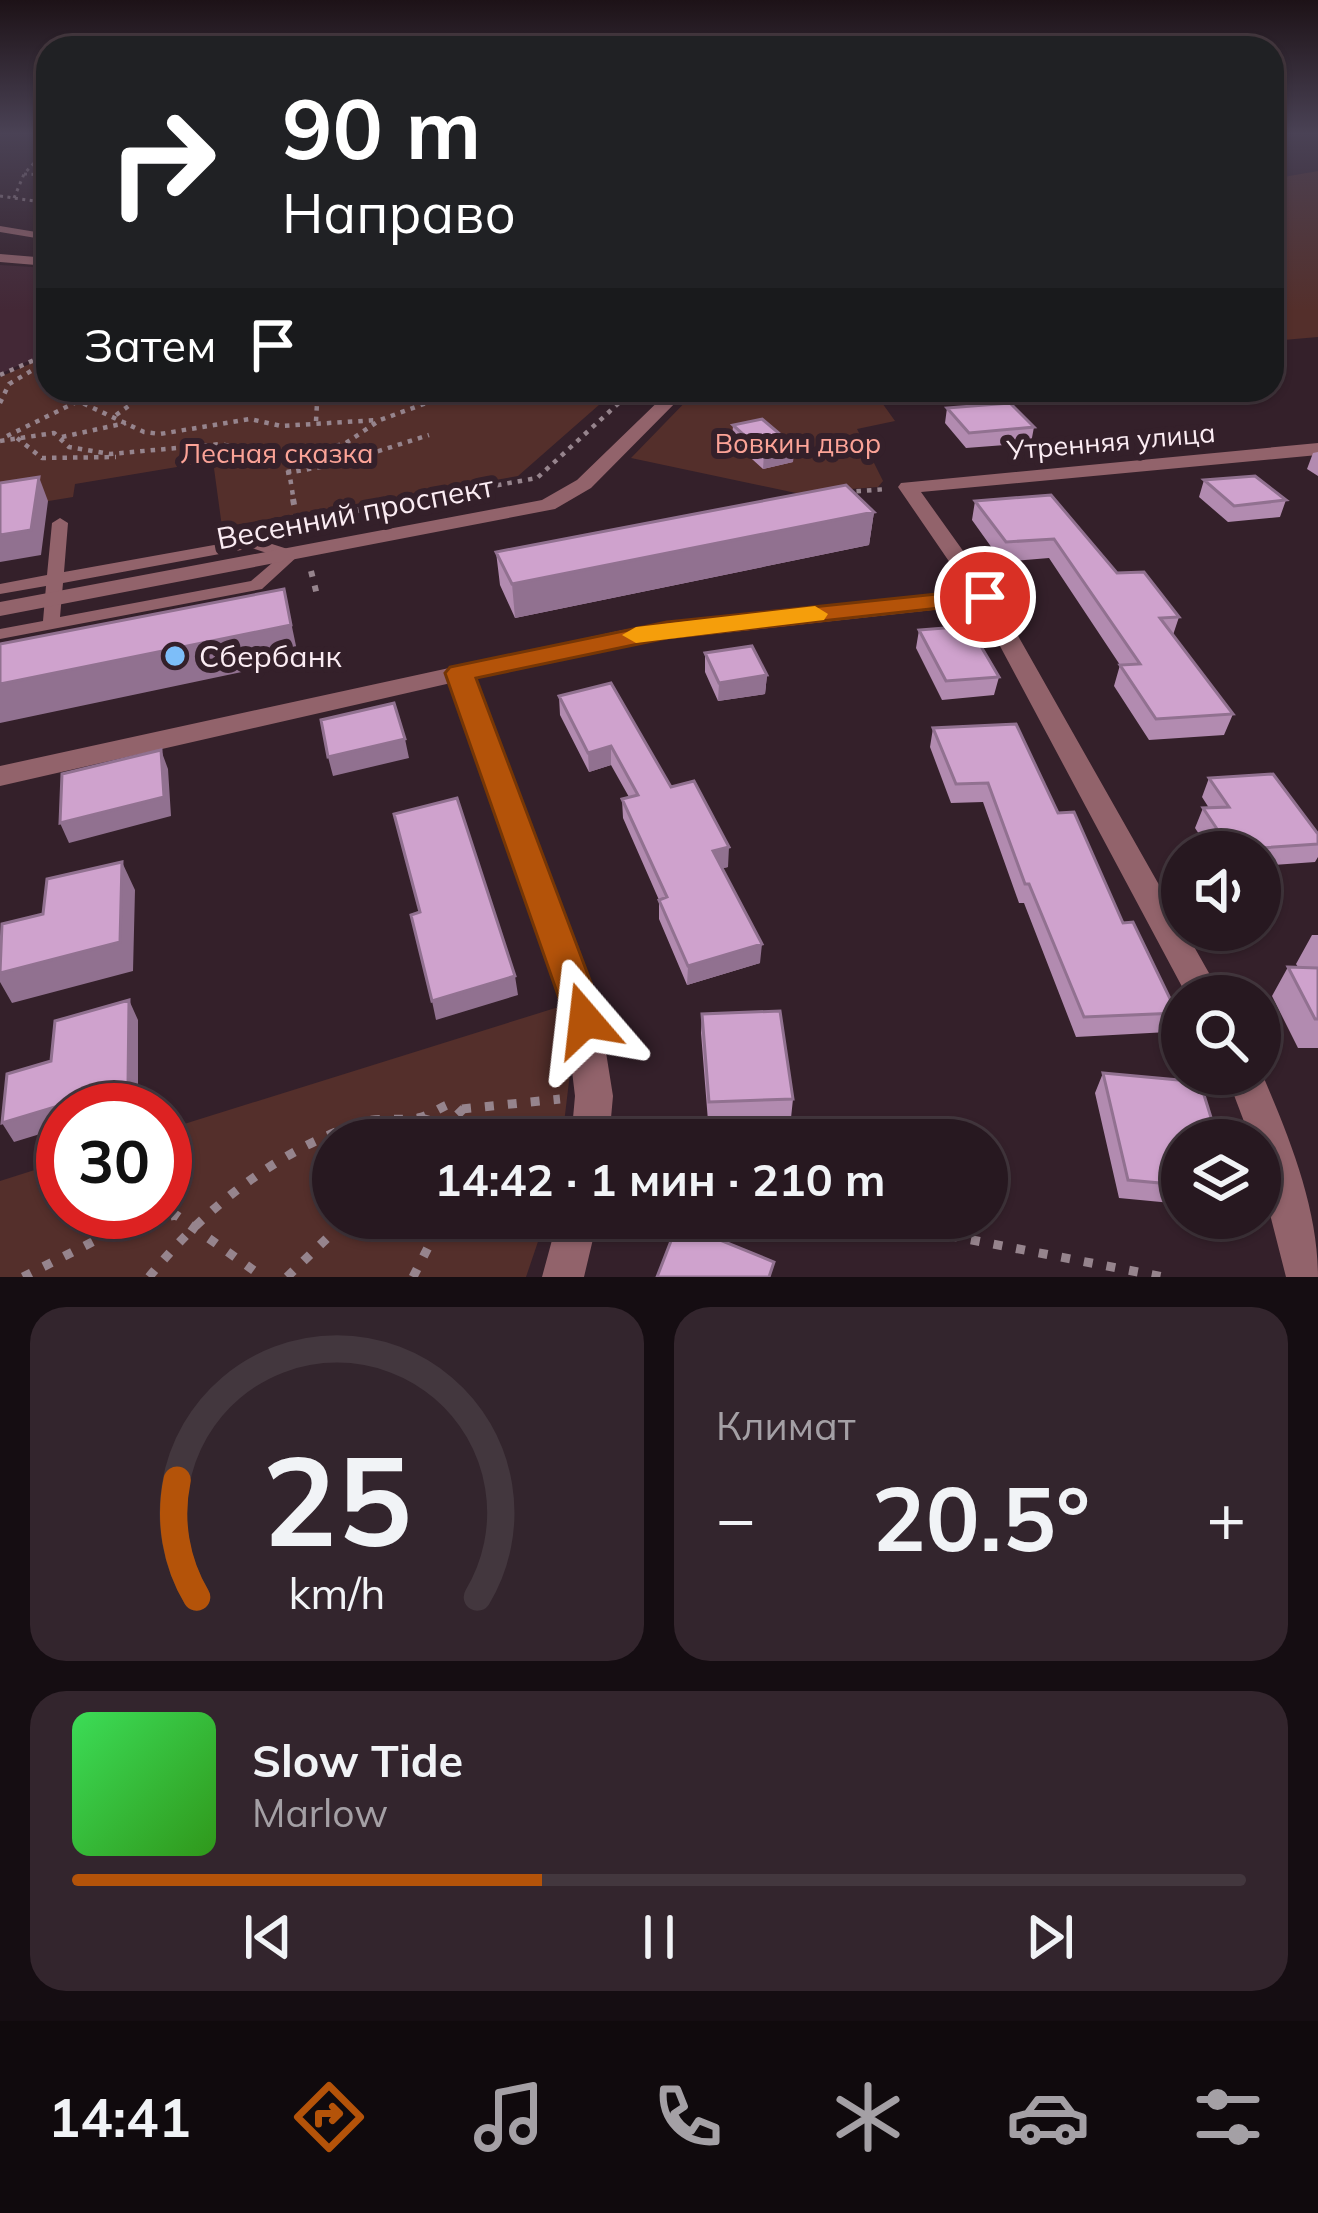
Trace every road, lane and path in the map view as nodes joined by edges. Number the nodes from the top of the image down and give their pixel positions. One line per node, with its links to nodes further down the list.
1 (17, 192): 3 (path)
2 (0, 196): 3 (path)
3 (14, 198): 4 (path)
4 (36, 201)
5 (0, 229): 6 (lane)
6 (36, 235)
7 (36, 256): 9 (street)
8 (0, 258): 9 (street)
9 (27, 259): 10 (street)
10 (36, 260)
11 (36, 364): 13 (path)
12 (36, 367): 21 (path)
13 (0, 375)
14 (77, 402): 29 (path)
15 (83, 402): 22 (path)
16 (133, 402): 22 (path)
17 (319, 402): 24 (path)
18 (429, 402): 23 (path)
19 (620, 402): 36 (path)
20 (667, 402): 39 (street, Весенний проспект)
21 (0, 403)
22 (116, 415): 25 (path)
23 (380, 420): 24 (path); 32 (path)
24 (316, 421): 25 (path)
25 (126, 423): 28 (path)
26 (429, 435): 33 (path)
27 (17, 437): 28 (path); 29 (path); 31 (path)
28 (62, 437): 31 (path)
29 (0, 440)
30 (1318, 449): 34 (street, Утренняя улица)
31 (144, 454): 32 (path)
32 (287, 459): 33 (path)
33 (286, 473): 36 (path)
34 (908, 487): 35 (path); 43 (street)
35 (840, 492)
36 (297, 521): 38 (path)
37 (60, 523): 42 (lane)
38 (253, 529)
39 (291, 555): 40 (street, Весенний проспект); 44 (lane)
40 (167, 568): 42 (street, Весенний проспект); 44 (lane)
41 (0, 589): 42 (lane)
42 (55, 589): 45 (street, Весенний проспект); 46 (lane)
43 (985, 597): 48 (street); 50 (street)
44 (172, 601): 46 (lane)
45 (0, 609)
46 (51, 624): 47 (lane)
47 (0, 634)
48 (460, 673): 49 (street); 52 (street)
49 (0, 776)
50 (1193, 975)
51 (1252, 1095): 70 (street)
52 (594, 1096): 53 (path); 57 (street)
53 (462, 1108): 54 (path); 56 (path)
54 (427, 1115): 55 (path); 58 (path)
55 (426, 1119)
56 (467, 1119)
57 (592, 1119)
58 (194, 1226): 63 (path); 64 (path); 65 (path)
59 (326, 1239): 66 (path)
60 (432, 1239): 67 (path)
61 (573, 1239): 68 (street)
62 (967, 1239): 69 (path)
63 (23, 1277)
64 (149, 1277)
65 (263, 1277)
66 (287, 1277)
67 (413, 1277)
68 (563, 1277)
69 (1164, 1277)
70 (1307, 1277)

